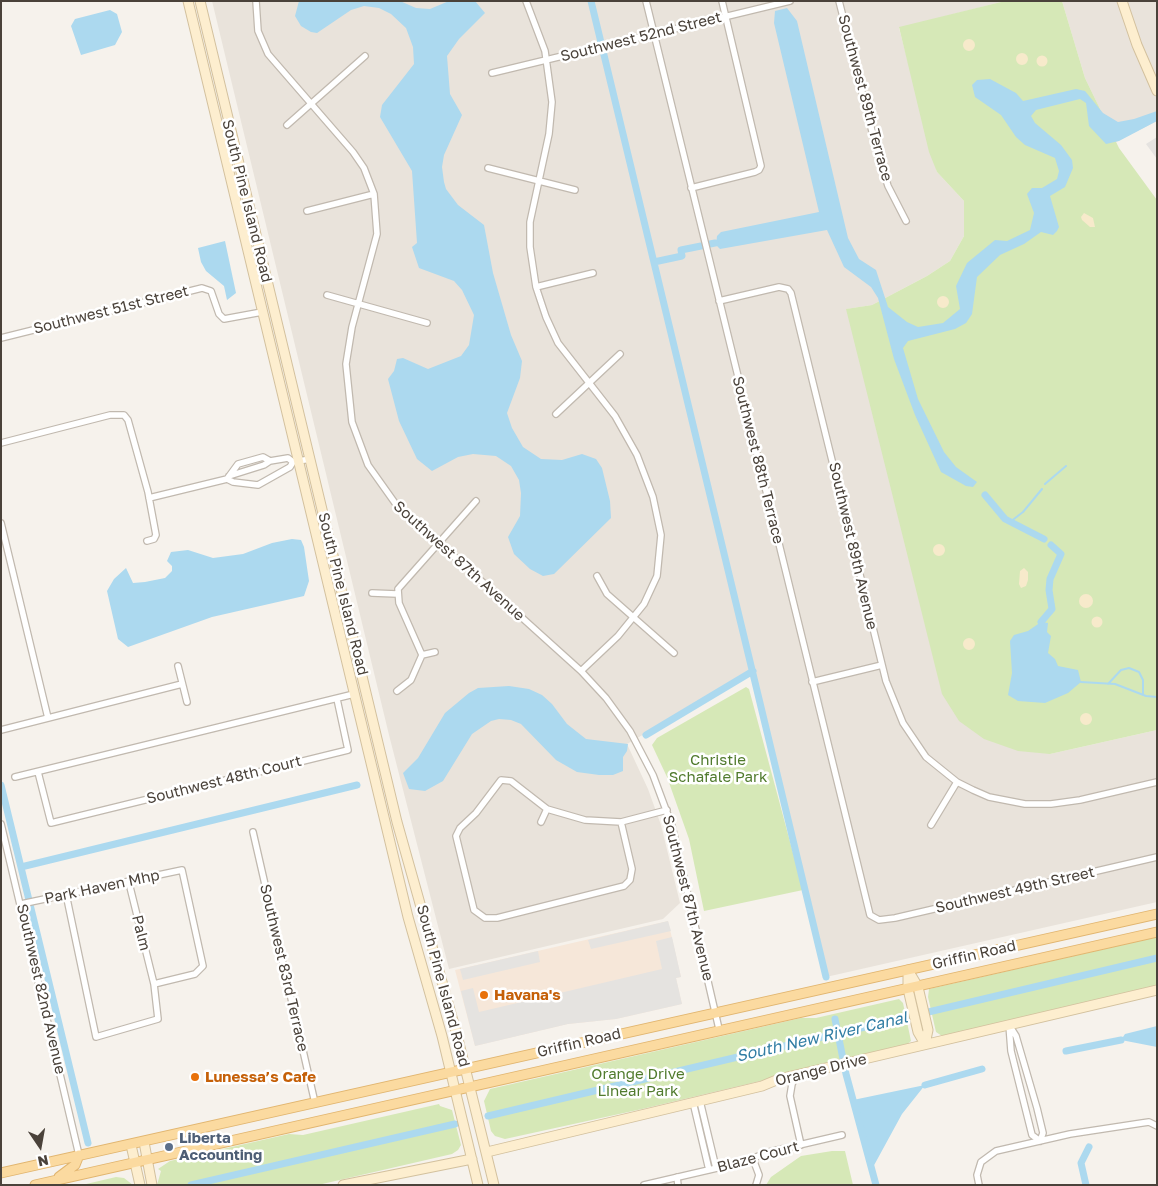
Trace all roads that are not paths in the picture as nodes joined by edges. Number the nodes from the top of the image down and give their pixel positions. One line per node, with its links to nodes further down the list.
1 (188, 1): 30 (main road, South Pine Island Road)
2 (200, 1): 37 (main road, South Pine Island Road)
3 (256, 1): 16 (street, Southwest 87th Avenue)
4 (526, 1): 13 (street)
5 (646, 1): 11 (street, Southwest 88th Terrace)
6 (722, 1): 10 (street)
7 (840, 1): 24 (street, Southwest 89th Terrace)
8 (1122, 1): 15 (main road)
9 (789, 2): 10 (street, Southwest 52nd Street)
10 (726, 17): 11 (street, Southwest 52nd Street); 20 (street)
11 (654, 34): 13 (street, Southwest 52nd Street); 20 (street, Southwest 88th Terrace)
12 (365, 56): 16 (street)
13 (547, 60): 14 (street, Southwest 52nd Street); 19 (street)
14 (492, 74)
15 (1157, 91)
16 (311, 103): 17 (street); 22 (street, Southwest 87th Avenue)
17 (287, 125)
18 (488, 168): 19 (street)
19 (538, 180): 21 (street); 26 (street)
20 (691, 188): 28 (street, Southwest 88th Terrace)
21 (575, 190)
22 (374, 194): 23 (street); 29 (street, Southwest 87th Avenue)
23 (307, 211)
24 (906, 221)
25 (593, 273): 26 (street)
26 (536, 287): 34 (street)
27 (327, 295): 29 (street)
28 (719, 301): 59 (street, Southwest 89th Avenue); 61 (street, Southwest 88th Terrace)
29 (358, 304): 31 (street); 48 (street, Southwest 87th Avenue)
30 (262, 312): 32 (street, Southwest 51st Street); 40 (main road, South Pine Island Road)
31 (426, 322)
32 (1, 338)
33 (620, 354): 34 (street)
34 (589, 384): 35 (street); 54 (street)
35 (556, 414)
36 (1, 443): 44 (street)
37 (310, 458): 40 (street); 52 (main road, South Pine Island Road)
38 (247, 461): 39 (street); 41 (street); 42 (street)
39 (270, 461): 40 (street); 41 (street)
40 (295, 462): 43 (street); 53 (main road, South Pine Island Road)
41 (248, 470): 42 (street); 43 (street)
42 (228, 478): 43 (street); 44 (street)
43 (246, 484)
44 (150, 498): 47 (street)
45 (476, 501): 48 (street)
46 (1, 523): 67 (street)
47 (147, 541)
48 (438, 544): 51 (street); 60 (street, Southwest 87th Avenue)
49 (597, 576): 54 (street)
50 (372, 593): 51 (street)
51 (397, 594): 57 (street)
52 (348, 615): 53 (main road); 96 (main road, South Pine Island Road)
53 (336, 618): 64 (main road, South Pine Island Road)
54 (634, 618): 56 (street); 60 (street)
55 (435, 652): 57 (street)
56 (674, 653)
57 (422, 655): 63 (street)
58 (178, 666): 62 (street)
59 (882, 666): 61 (street); 71 (street, Southwest 89th Avenue)
60 (581, 671): 74 (street, Southwest 87th Avenue)
61 (812, 682): 85 (street, Southwest 88th Terrace)
62 (182, 684): 66 (street); 67 (street)
63 (397, 691)
64 (354, 694): 65 (street); 97 (main road, South Pine Island Road)
65 (337, 699): 69 (street); 69 (street, Southwest 48th Court)
66 (187, 702)
67 (48, 718): 68 (street)
68 (1, 730)
69 (38, 772): 70 (street)
70 (16, 777)
71 (957, 782): 72 (street, Southwest 89th Avenue); 78 (street)
72 (1157, 782)
73 (547, 809): 75 (street); 76 (street); 76 (street)
74 (666, 810): 76 (street); 92 (street, Southwest 87th Avenue)
75 (541, 822)
76 (621, 822)
77 (1, 824): 83 (street, Southwest 82nd Avenue)
78 (931, 826)
79 (253, 832): 104 (street, Southwest 83rd Terrace)
80 (1157, 857): 85 (street, Southwest 49th Street)
81 (129, 883): 82 (street, Park Haven Mhp); 88 (street, Palm); 88 (street, Park Haven Mhp)
82 (66, 894): 83 (street, Park Haven Mhp); 88 (street, Palm)
83 (22, 904): 112 (street, Southwest 82nd Avenue)
84 (1157, 914): 87 (main road, Griffin Road)
85 (873, 917)
86 (1157, 932): 90 (main road, Griffin Road)
87 (908, 970): 90 (main road); 91 (main road); 92 (main road, Griffin Road)
88 (154, 984)
89 (1157, 990): 93 (main road, Orange Drive)
90 (919, 991): 91 (main road, Griffin Road); 95 (main road)
91 (909, 994): 94 (main road, Griffin Road); 95 (main road)
92 (715, 1012): 94 (street, Southwest 87th Avenue); 96 (main road, Griffin Road)
93 (1009, 1025): 95 (main road, Orange Drive); 101 (street); 102 (street)
94 (719, 1029): 99 (main road, Griffin Road)
95 (925, 1044): 98 (main road, Orange Drive)
96 (466, 1068): 97 (main road, Griffin Road); 99 (main road, South Pine Island Road)
97 (450, 1072): 100 (main road, South Pine Island Road); 104 (main road, Griffin Road)
98 (797, 1075): 103 (main road, Orange Drive); 110 (street)
99 (470, 1086): 100 (main road, Griffin Road); 111 (main road, South Pine Island Road)
100 (455, 1089): 113 (main road, Griffin Road); 114 (main road, South Pine Island Road)
101 (1032, 1092): 102 (street); 107 (street)
102 (1022, 1094): 107 (street)
103 (697, 1102): 111 (main road, Orange Drive); 117 (street); 118 (street)
104 (315, 1103): 108 (main road, Griffin Road)
105 (1157, 1126): 107 (street)
106 (842, 1135): 110 (street, Blaze Court)
107 (1040, 1141): 131 (street)
108 (144, 1142): 109 (main road, Griffin Road); 113 (main road)
109 (131, 1145): 112 (main road, Griffin Road); 116 (main road)
110 (801, 1145): 115 (street, Blaze Court)
111 (487, 1152): 127 (main road, South Pine Island Road)
112 (79, 1155): 119 (main road, Griffin Road); 121 (main road)
113 (147, 1159): 116 (main road, Griffin Road); 124 (main road)
114 (472, 1159): 125 (main road); 126 (main road, South Pine Island Road)
115 (753, 1159): 117 (street, Blaze Court); 130 (street)
116 (135, 1162): 121 (main road, Griffin Road); 123 (main road)
117 (716, 1168): 118 (street, Blaze Court)
118 (709, 1170): 120 (street, Blaze Court)
119 (1, 1173)
120 (677, 1177): 128 (street, Blaze Court); 129 (street)
121 (52, 1181): 122 (main road, Griffin Road)
122 (35, 1185)
123 (140, 1185)
124 (152, 1185)
125 (343, 1185)
126 (478, 1185)
127 (494, 1185)
128 (644, 1185)
129 (678, 1185)
130 (756, 1185)
131 (979, 1185)

